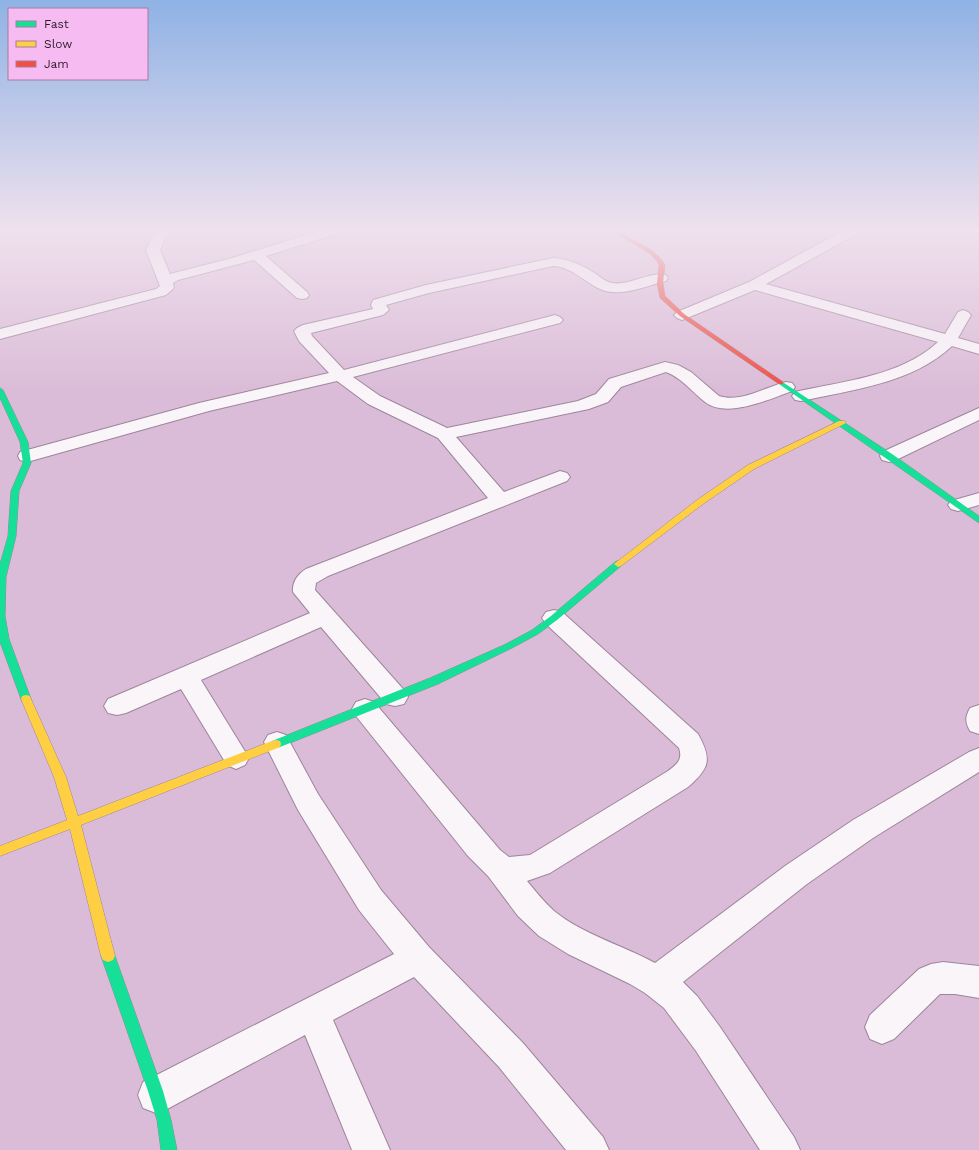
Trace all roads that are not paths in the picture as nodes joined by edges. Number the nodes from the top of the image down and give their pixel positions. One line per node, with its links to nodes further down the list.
1 (166, 282): 13 (street)
2 (287, 282): 9 (street)
3 (460, 282): 16 (street)
4 (598, 282): 5 (street)
5 (645, 282)
6 (661, 282): 10 (street)
7 (760, 282): 8 (street)
8 (754, 285): 10 (street); 14 (street)
9 (302, 295)
10 (682, 315): 17 (street)
11 (963, 315): 14 (street)
12 (555, 320): 16 (street)
13 (0, 334)
14 (948, 342): 15 (street); 19 (street)
15 (979, 349)
16 (340, 376): 22 (street); 23 (street)
17 (786, 387): 19 (street); 22 (street)
18 (0, 390): 23 (street)
19 (801, 396): 21 (street)
20 (979, 413): 24 (street)
21 (842, 423): 24 (street); 31 (street)
22 (444, 434): 27 (street)
23 (27, 456): 41 (street)
24 (889, 456): 28 (street)
25 (560, 477): 27 (street)
26 (979, 499): 28 (street)
27 (501, 501): 30 (street)
28 (958, 505): 29 (street)
29 (979, 520)
30 (325, 616): 32 (street); 33 (street)
31 (554, 618): 33 (street); 43 (street)
32 (186, 676): 34 (street); 39 (street)
33 (395, 697): 35 (street)
34 (117, 706)
35 (365, 709): 38 (street); 43 (street)
36 (979, 714): 37 (street)
37 (979, 724)
38 (277, 742): 39 (street); 44 (street)
39 (236, 758): 41 (street)
40 (979, 759): 45 (street)
41 (74, 822): 42 (street); 49 (street)
42 (0, 851)
43 (499, 867): 45 (street)
44 (418, 958): 47 (street); 52 (street)
45 (658, 982): 53 (street)
46 (979, 982): 48 (street)
47 (313, 1013): 49 (street); 51 (street)
48 (882, 1027)
49 (156, 1095): 50 (street)
50 (169, 1150)
51 (371, 1150)
52 (590, 1150)
53 (781, 1150)

